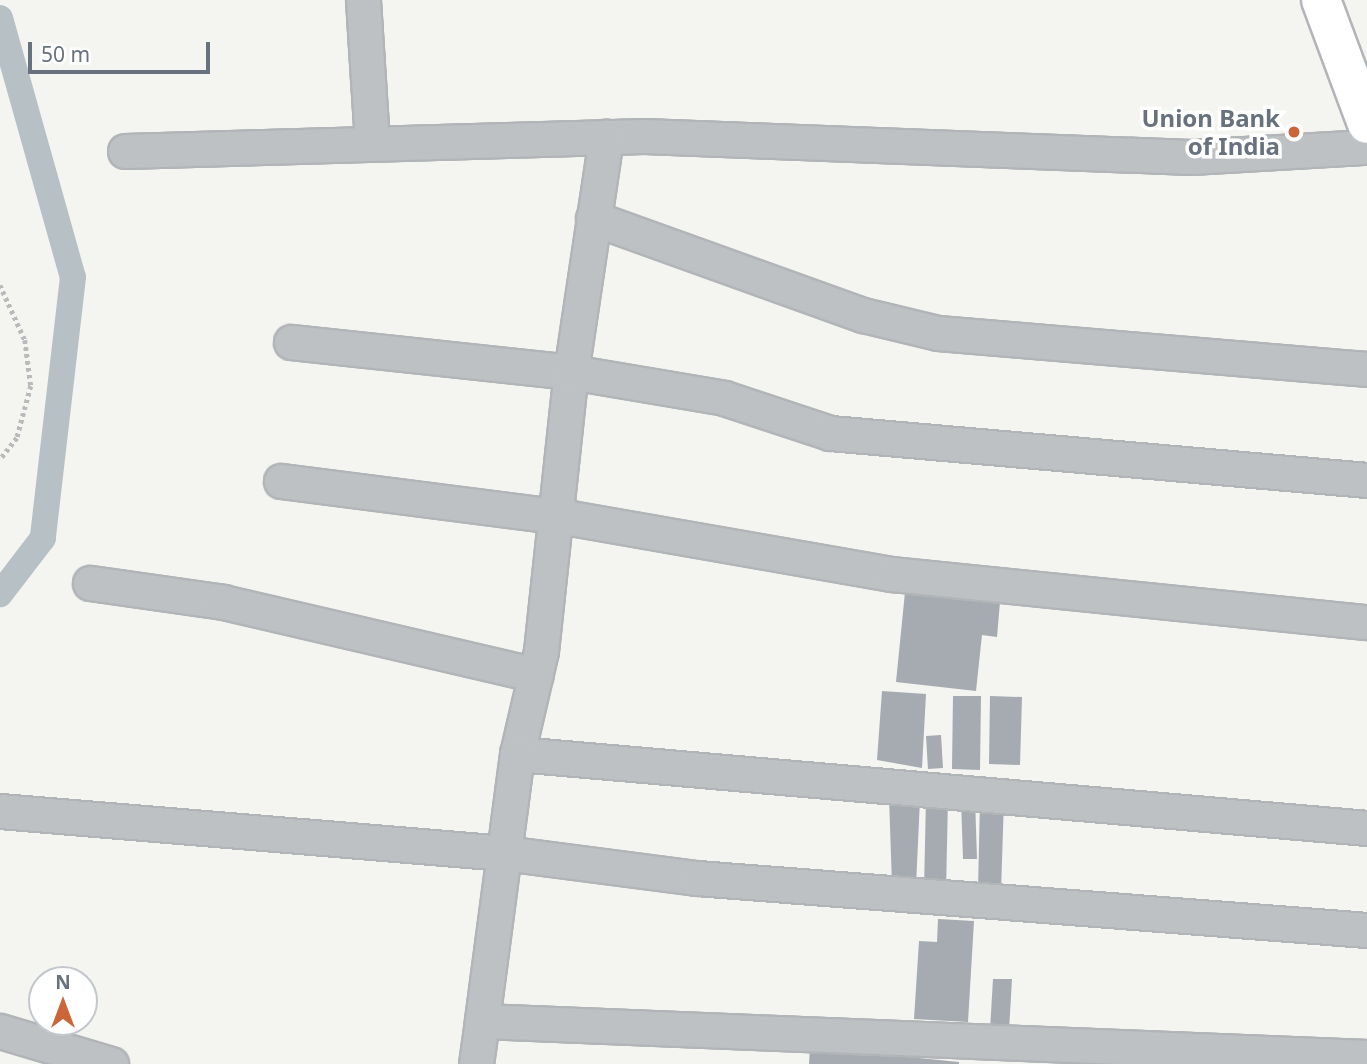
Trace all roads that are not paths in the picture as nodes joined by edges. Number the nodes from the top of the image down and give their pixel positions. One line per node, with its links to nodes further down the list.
1 (363, 0): 5 (street)
2 (1321, 0): 3 (main road)
3 (1367, 124)
4 (606, 137): 5 (street); 6 (street); 8 (street)
5 (372, 144): 7 (street)
6 (1367, 147)
7 (125, 150)
8 (593, 218): 10 (street); 11 (street)
9 (291, 342): 11 (street)
10 (1367, 369)
11 (571, 372): 12 (street); 14 (street)
12 (1367, 480)
13 (281, 481): 14 (street)
14 (559, 517): 16 (street); 17 (street)
15 (90, 583): 17 (street)
16 (1367, 622)
17 (536, 675): 18 (street)
18 (517, 754): 20 (street); 21 (street)
19 (0, 811): 21 (street)
20 (1367, 828)
21 (504, 853): 22 (street); 23 (street)
22 (1367, 930)
23 (482, 1021): 25 (street); 27 (street)
24 (0, 1031): 26 (street)
25 (1367, 1057)
26 (111, 1064)
27 (476, 1064)

